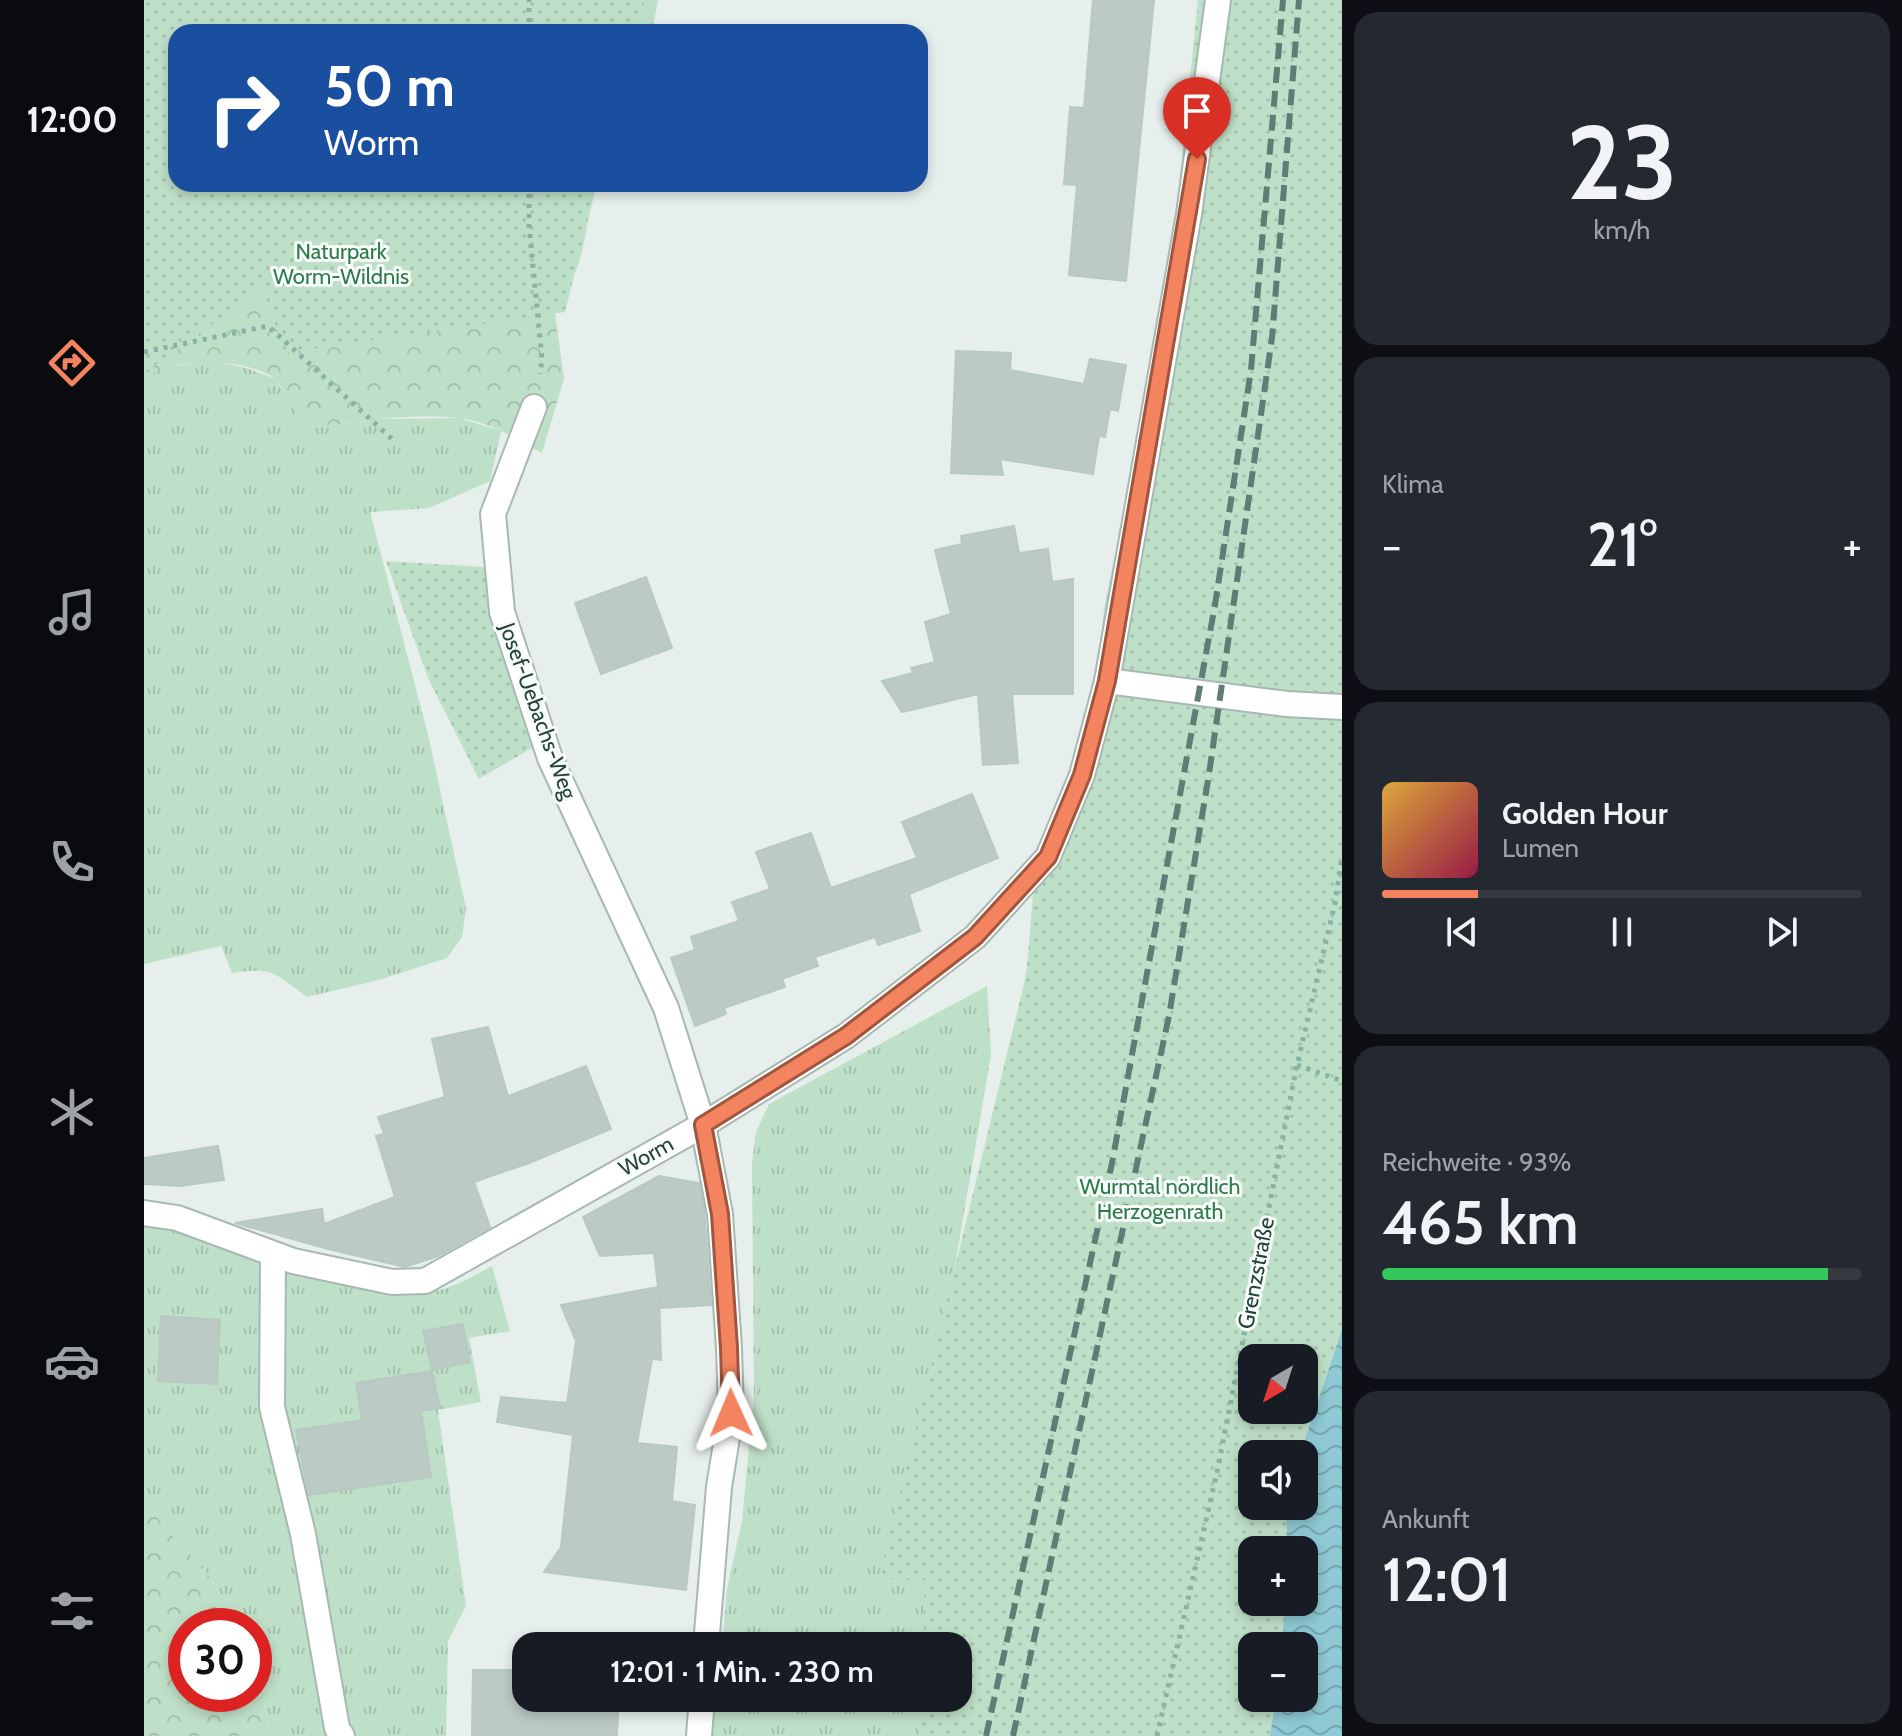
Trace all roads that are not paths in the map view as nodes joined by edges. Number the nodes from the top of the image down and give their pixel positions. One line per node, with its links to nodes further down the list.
1 (1218, 0): 3 (street, Worm)
2 (534, 407): 5 (street, Josef-Uebachs-Weg)
3 (1107, 681): 4 (street); 5 (street, Worm)
4 (1342, 707)
5 (703, 1125): 7 (street, Worm); 8 (street, Josef-Uebachs-Weg)
6 (144, 1213): 7 (street, Worm)
7 (273, 1254): 10 (street)
8 (707, 1632)
9 (701, 1712): 11 (street)
10 (342, 1736)
11 (699, 1736)

